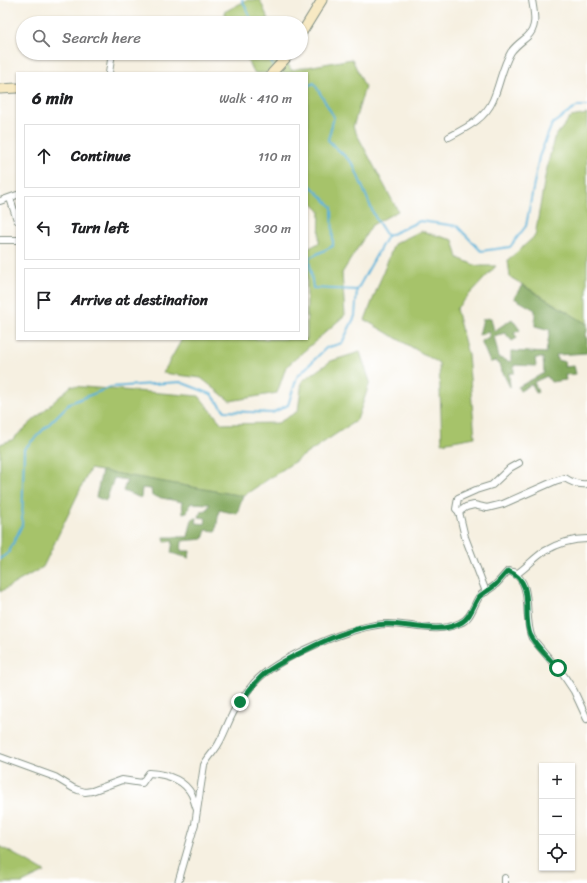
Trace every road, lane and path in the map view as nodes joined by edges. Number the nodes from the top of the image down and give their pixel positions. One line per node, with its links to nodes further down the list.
1 (322, 0): 3 (street)
2 (532, 0): 10 (street)
3 (308, 23)
4 (111, 60): 6 (street)
5 (283, 60): 7 (street)
6 (109, 72)
7 (273, 72)
8 (16, 88): 9 (street)
9 (0, 89)
10 (449, 137)
11 (16, 195): 12 (street)
12 (10, 198): 13 (street); 14 (street)
13 (0, 201)
14 (16, 217)
15 (0, 240): 16 (street)
16 (16, 240)
17 (519, 463): 19 (street)
18 (587, 484): 19 (street)
19 (458, 512): 22 (street)
20 (587, 539): 21 (street)
21 (508, 571): 22 (street); 23 (street)
22 (486, 592): 25 (street)
23 (587, 719)
24 (0, 757): 25 (street)
25 (198, 812): 26 (street)
26 (178, 883)

